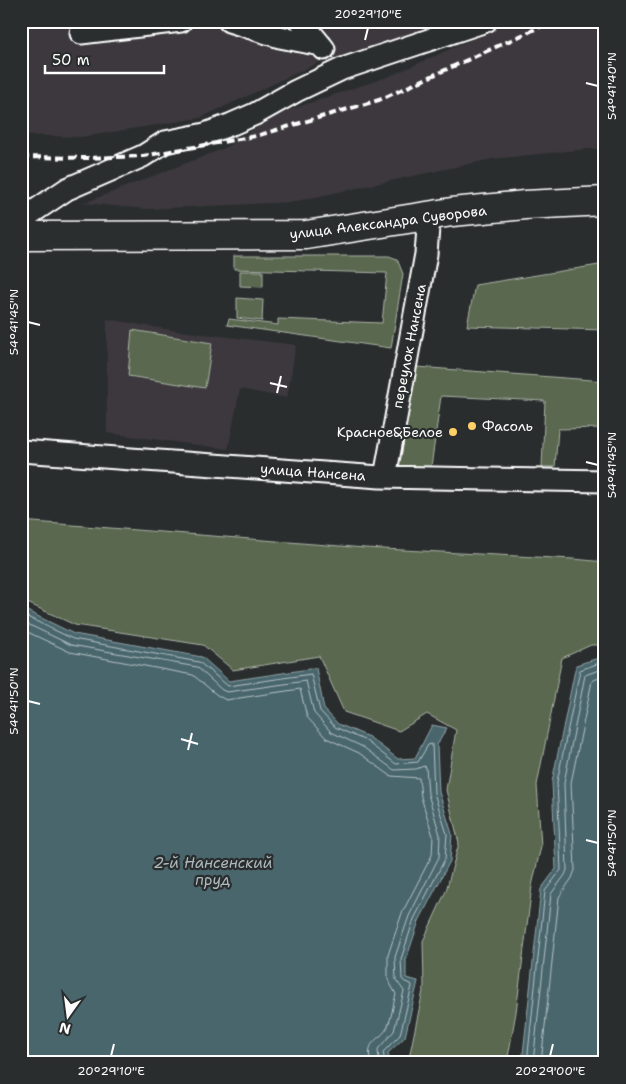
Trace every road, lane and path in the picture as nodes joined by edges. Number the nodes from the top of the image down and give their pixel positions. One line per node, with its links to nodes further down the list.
1 (181, 21): 5 (street)
2 (229, 21): 7 (street)
3 (301, 21): 9 (street)
4 (486, 21): 10 (street)
5 (118, 25): 6 (street)
6 (81, 33)
7 (280, 37): 8 (street); 9 (street)
8 (256, 45)
9 (321, 46): 10 (street)
10 (342, 69): 13 (street)
11 (605, 201): 12 (main road, улица Александра Суворова)
12 (429, 215): 14 (main road, улица Александра Суворова); 16 (street, переулок Нансена)
13 (21, 220)
14 (21, 236)
15 (21, 451): 16 (street, улица Нансена)
16 (385, 477): 17 (street, улица Нансена)
17 (605, 481)

